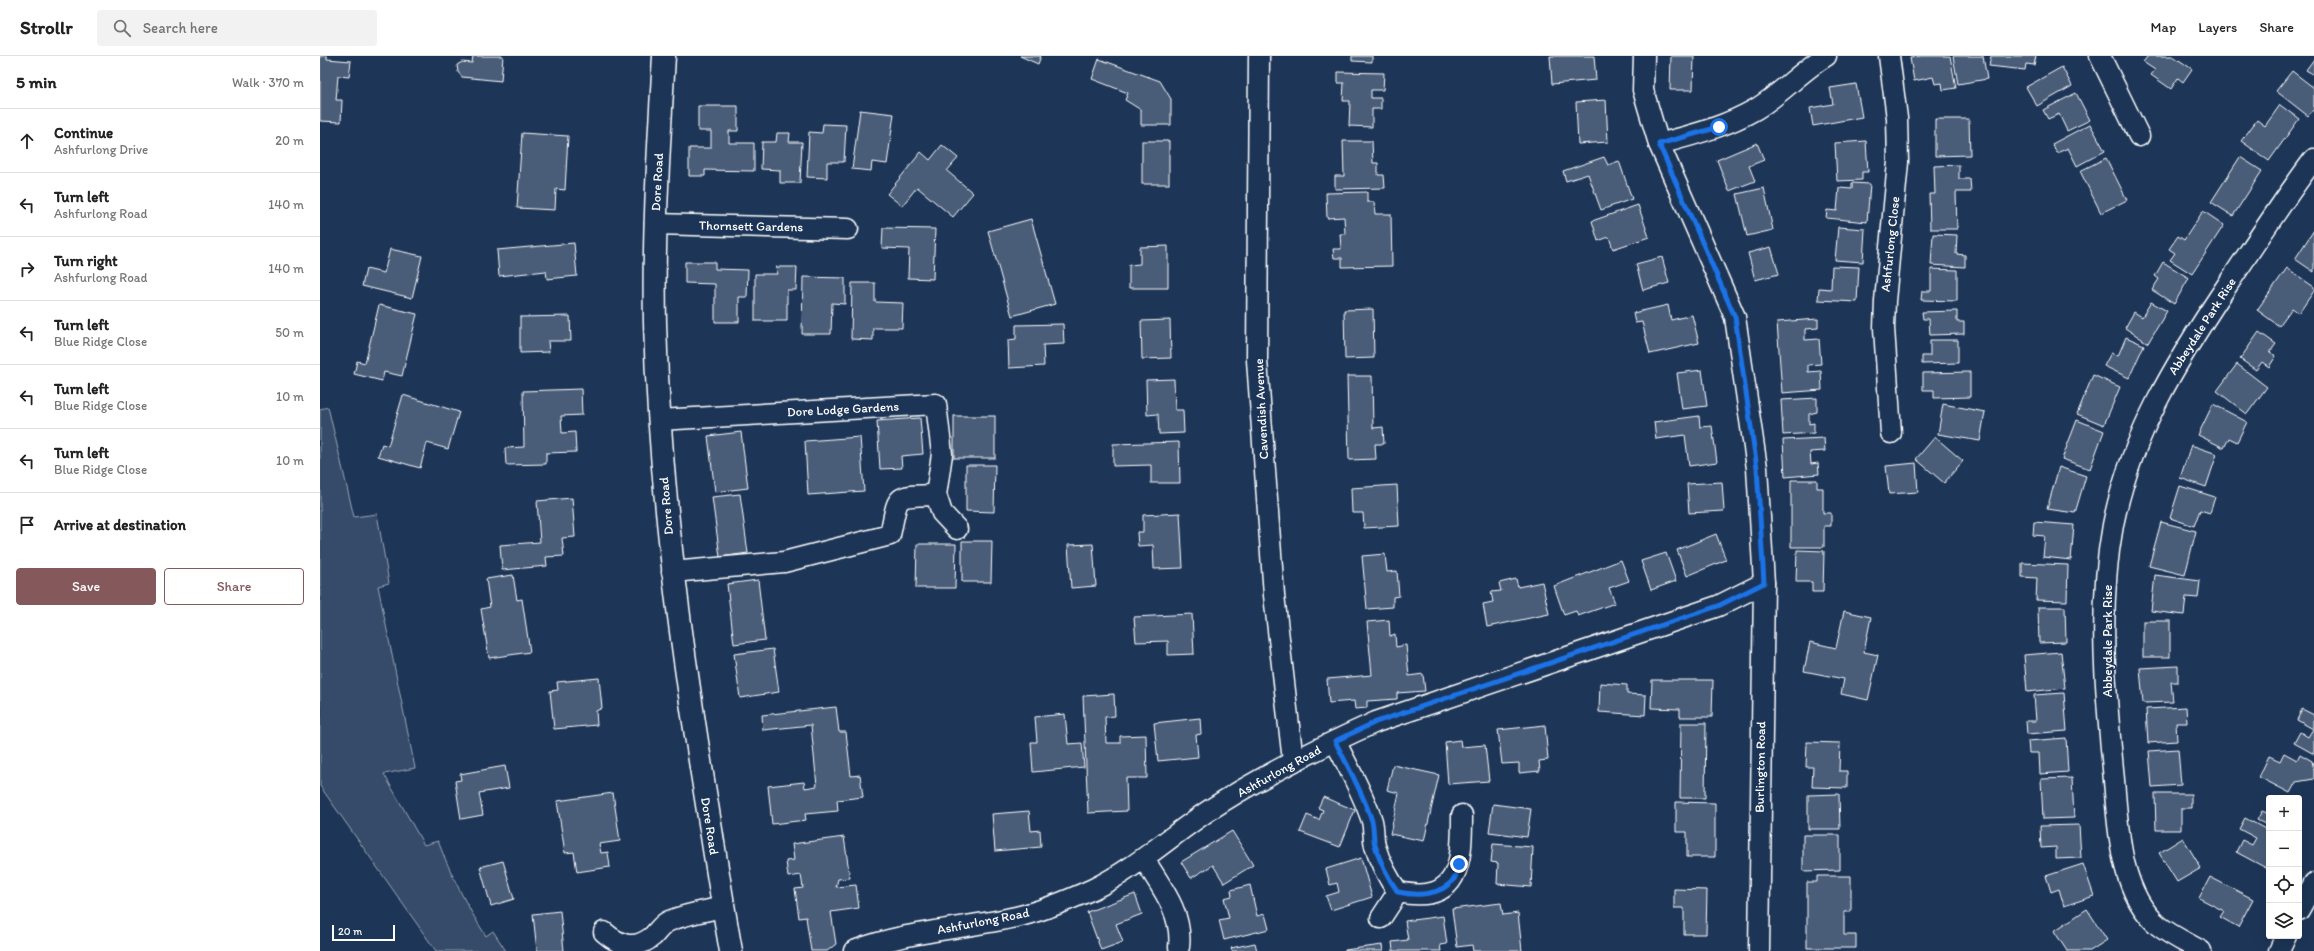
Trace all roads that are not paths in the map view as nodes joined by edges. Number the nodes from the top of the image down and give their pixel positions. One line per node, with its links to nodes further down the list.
1 (664, 56): 10 (street, Dore Road)
2 (1644, 56): 8 (street)
3 (1826, 56): 8 (street)
4 (1889, 56): 13 (street, Ashfurlong Close)
5 (2100, 56): 7 (street)
6 (1256, 57): 19 (street, Cavendish Avenue)
7 (2139, 136)
8 (1659, 144): 17 (street)
9 (2314, 159): 33 (street, Abbeydale Park Rise)
10 (655, 224): 11 (street, Thornsett Gardens); 12 (street, Dore Road)
11 (848, 229)
12 (660, 420): 14 (street, Dore Lodge Gardens); 16 (street, Dore Road)
13 (1891, 433)
14 (936, 495): 15 (street, Dore Lodge Gardens); 16 (street)
15 (957, 529)
16 (672, 572): 25 (street, Dore Road)
17 (1764, 583): 18 (street, Ashfurlong Road); 32 (street, Burlington Road)
18 (1335, 741): 19 (street, Ashfurlong Road); 23 (street)
19 (1293, 761): 21 (street, Ashfurlong Road)
20 (1462, 815): 23 (street)
21 (1144, 859): 29 (street); 31 (street, Ashfurlong Road)
22 (2314, 883): 24 (street)
23 (1398, 892): 26 (street)
24 (2302, 905)
25 (723, 907): 28 (street); 30 (street, Dore Road)
26 (1381, 918)
27 (2285, 939): 34 (street)
28 (612, 942)
29 (1179, 947)
30 (731, 951)
31 (854, 951)
32 (1759, 951)
33 (2201, 951)
34 (2279, 951)

